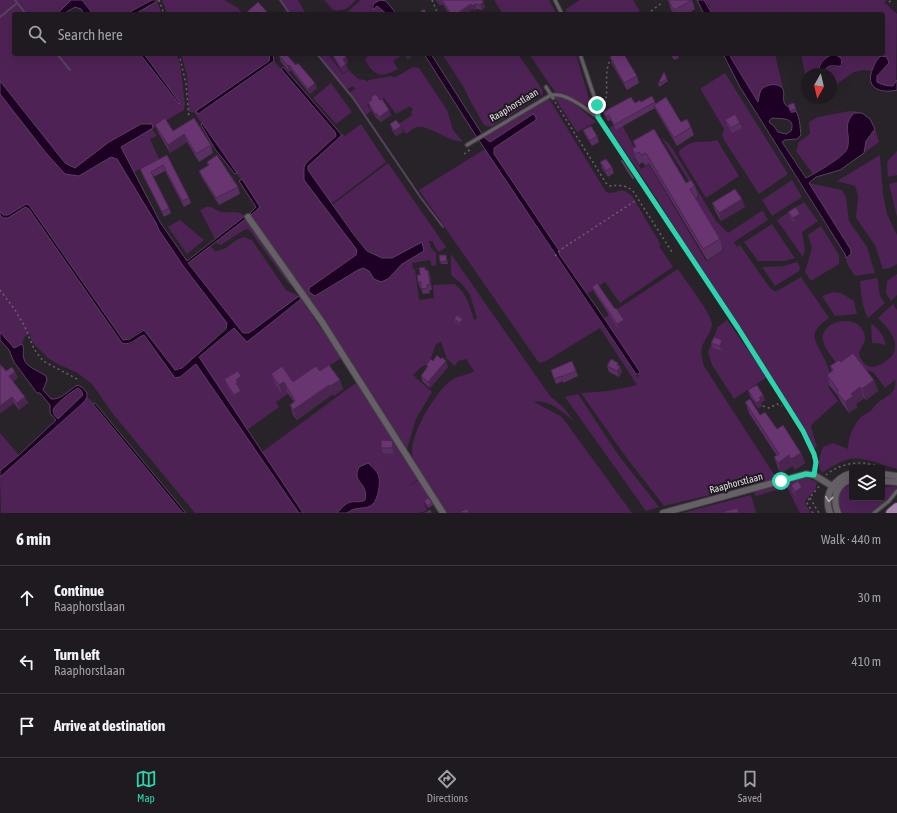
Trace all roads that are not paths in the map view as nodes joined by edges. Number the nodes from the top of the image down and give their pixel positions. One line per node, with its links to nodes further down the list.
1 (555, 0): 2 (lane)
2 (561, 12)
3 (581, 56): 7 (lane, Raaphorstlaan)
4 (546, 87): 5 (lane)
5 (551, 95): 6 (lane); 7 (lane, Raaphorstlaan); 8 (lane, Raaphorstlaan)
6 (553, 98)
7 (598, 117): 12 (lane, Raaphorstlaan)
8 (467, 145)
9 (248, 217): 20 (street)
10 (849, 474): 17 (street)
11 (885, 474): 13 (street)
12 (814, 475): 17 (street); 21 (street, Raaphorstlaan)
13 (897, 476)
14 (849, 481): 17 (street)
15 (885, 481): 16 (street)
16 (897, 482)
17 (835, 488): 22 (street, one-way to 22); 23 (street)
18 (897, 491): 24 (lane)
19 (897, 508): 25 (main road)
20 (443, 513)
21 (663, 513)
22 (830, 513)
23 (838, 513)
24 (874, 513)
25 (891, 513)

